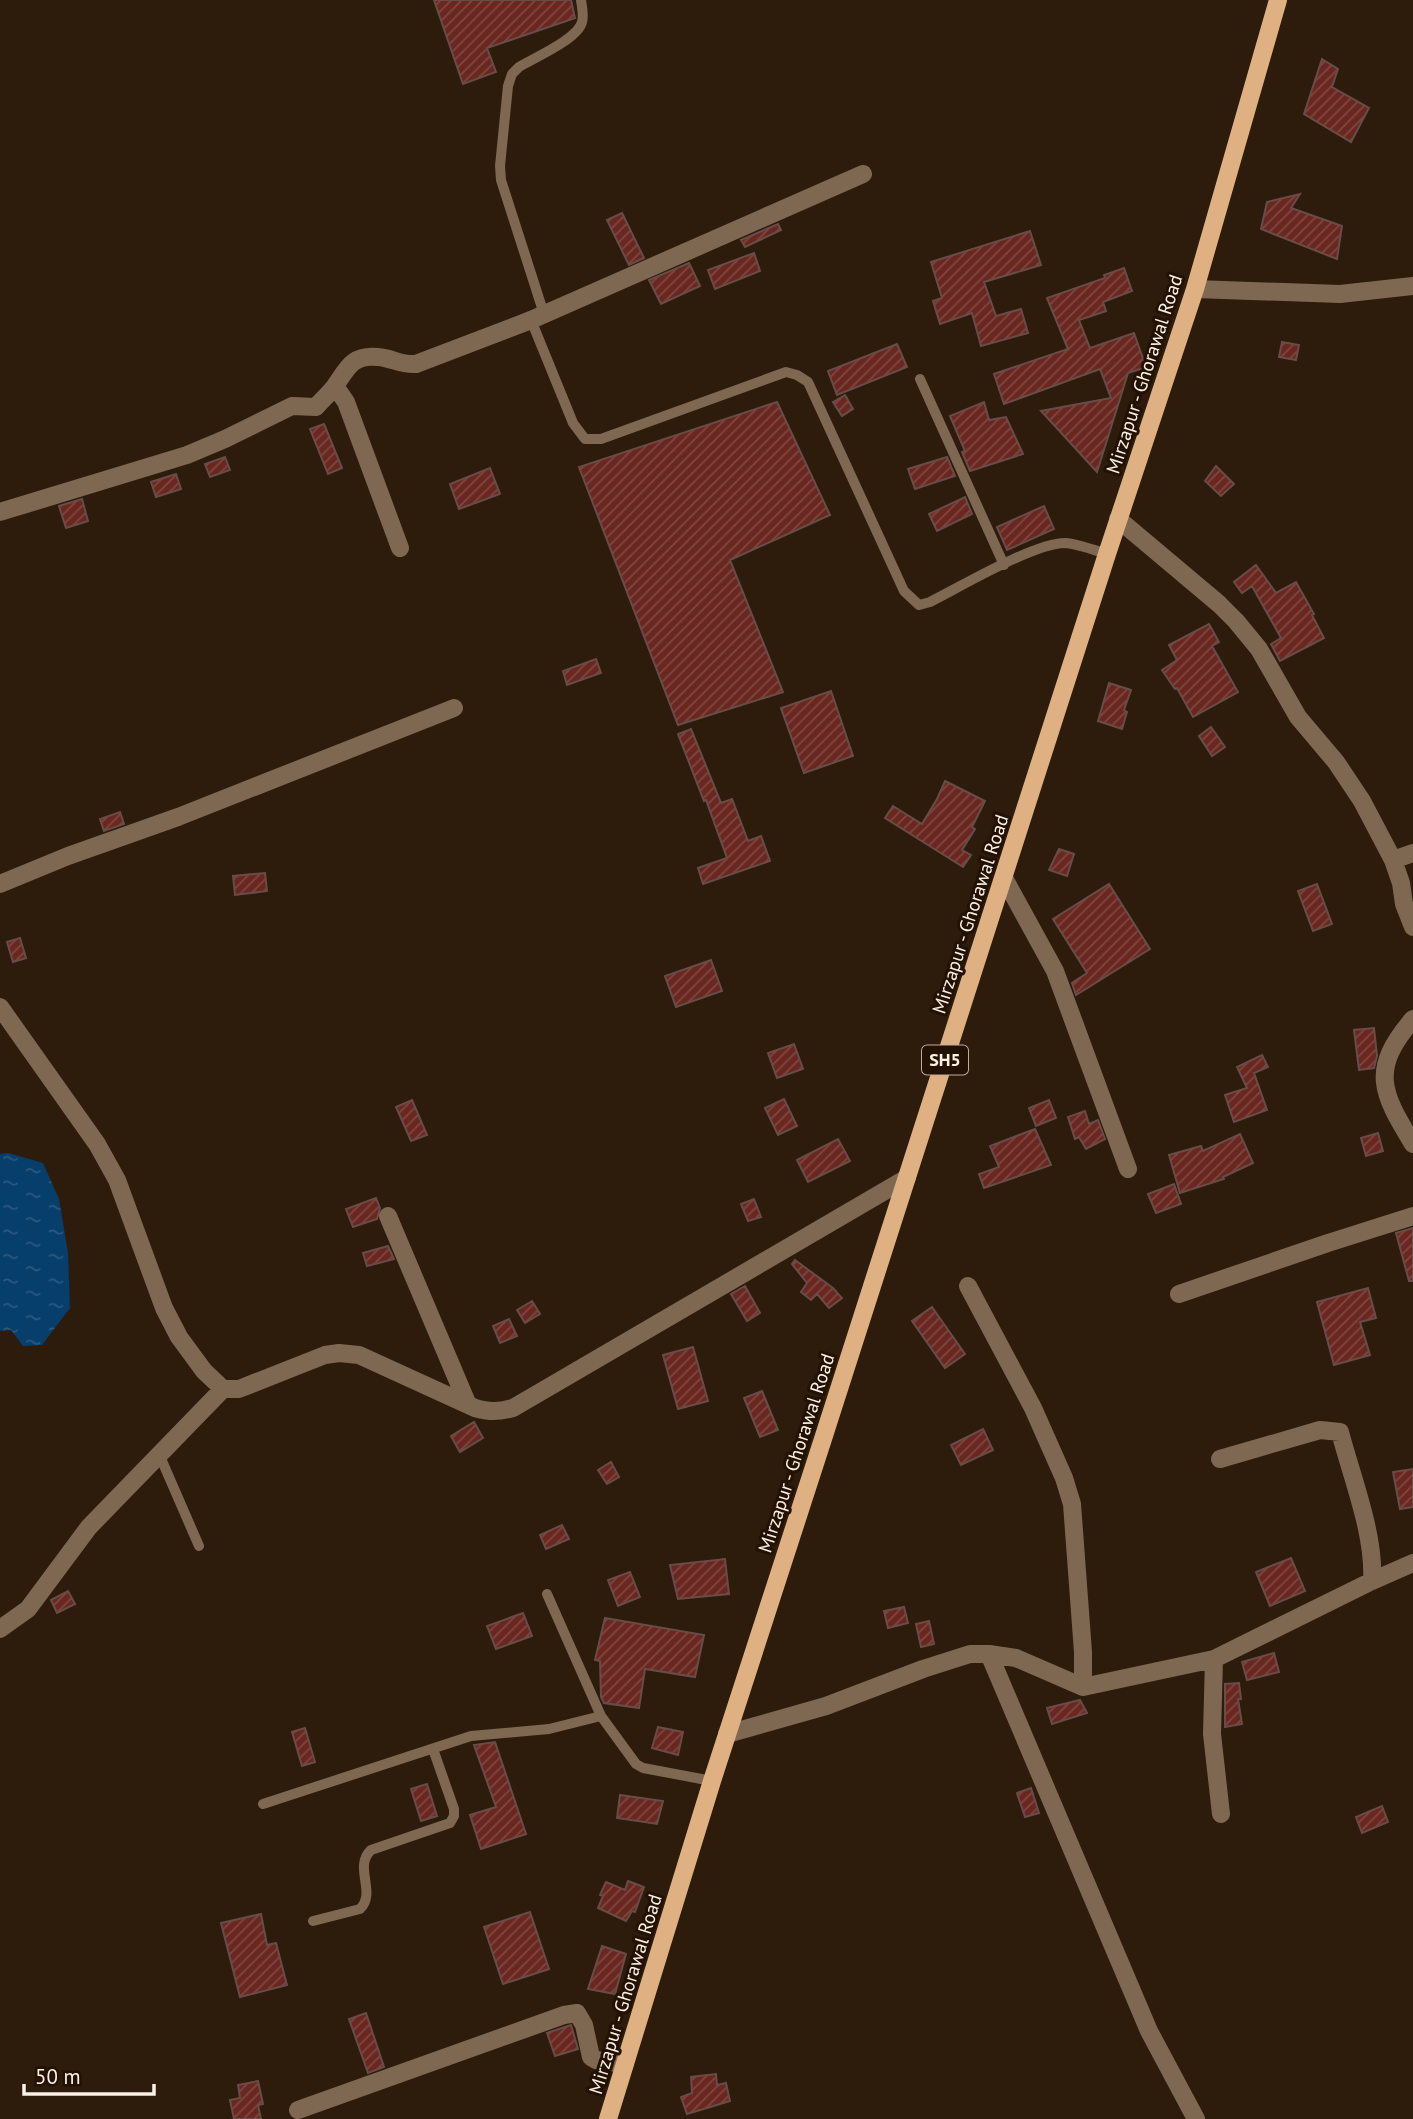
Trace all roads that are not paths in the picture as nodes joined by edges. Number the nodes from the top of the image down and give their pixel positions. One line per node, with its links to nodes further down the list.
1 (581, 0): 6 (lane)
2 (1278, 0): 5 (main road, Mirzapur - Ghorawal Road / SH5)
3 (863, 174): 6 (street)
4 (1413, 286): 5 (street)
5 (1195, 289): 10 (main road, Mirzapur - Ghorawal Road / SH5)
6 (537, 317): 8 (street); 13 (lane)
7 (920, 379): 13 (lane)
8 (335, 386): 9 (street); 11 (street)
9 (0, 512)
10 (1118, 519): 12 (main road, Mirzapur - Ghorawal Road / SH5); 16 (street)
11 (400, 548)
12 (1107, 554): 13 (lane); 17 (main road, Mirzapur - Ghorawal Road / SH5)
13 (1004, 565)
14 (454, 708): 18 (street)
15 (1413, 853): 16 (street)
16 (1393, 860): 19 (street)
17 (1004, 878): 24 (street); 25 (main road, Mirzapur - Ghorawal Road / SH5)
18 (0, 884)
19 (1413, 927)
20 (0, 1007): 30 (street)
21 (1413, 1019): 22 (street)
22 (1406, 1119): 23 (street)
23 (1413, 1144)
24 (1128, 1169)
25 (907, 1178): 31 (street); 43 (main road, Mirzapur - Ghorawal Road / SH5)
26 (388, 1216): 31 (street)
27 (1413, 1216): 29 (street)
28 (968, 1286): 41 (street)
29 (1179, 1294)
30 (223, 1389): 31 (street); 32 (street)
31 (468, 1405)
32 (159, 1454): 34 (lane); 38 (street)
33 (1220, 1459): 36 (street)
34 (199, 1546)
35 (1413, 1563): 36 (street)
36 (1371, 1581): 40 (street)
37 (547, 1594): 42 (lane)
38 (0, 1629)
39 (989, 1654): 41 (street); 43 (street); 52 (street)
40 (1214, 1659): 41 (street); 47 (street)
41 (1083, 1687)
42 (601, 1716): 44 (lane); 45 (lane)
43 (727, 1734): 45 (main road, Mirzapur - Ghorawal Road / SH5)
44 (433, 1749): 46 (lane); 48 (lane)
45 (712, 1781): 49 (main road, Mirzapur - Ghorawal Road / SH5)
46 (264, 1804)
47 (1221, 1814)
48 (313, 1921)
49 (625, 2064): 50 (street); 51 (main road, Mirzapur - Ghorawal Road / SH5)
50 (298, 2110)
51 (608, 2119)
52 (1196, 2119)

